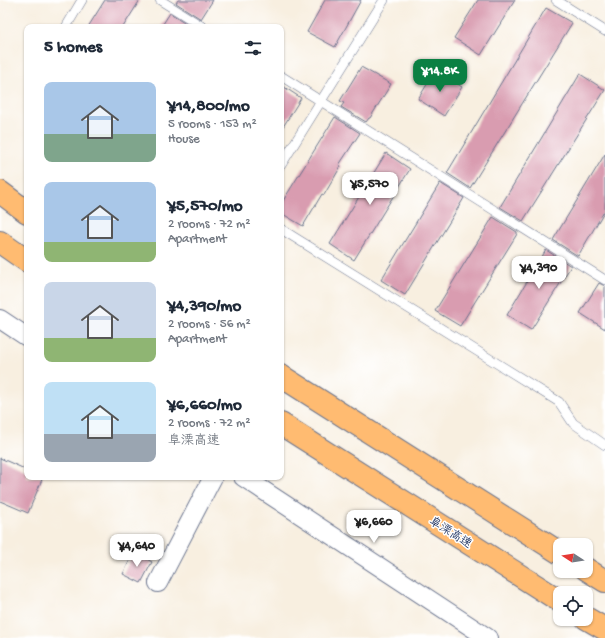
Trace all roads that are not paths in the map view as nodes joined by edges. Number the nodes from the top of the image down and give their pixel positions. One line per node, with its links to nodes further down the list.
1 (82, 0): 5 (lane)
2 (160, 0): 6 (lane)
3 (384, 0): 9 (lane)
4 (556, 0): 7 (lane)
5 (68, 24)
6 (198, 24)
7 (605, 31)
8 (284, 78): 9 (lane)
9 (321, 101): 10 (lane); 16 (lane)
10 (284, 160)
11 (0, 192): 12 (highway)
12 (24, 210)
13 (284, 231): 21 (lane)
14 (0, 242): 15 (highway)
15 (24, 259)
16 (605, 280)
17 (0, 319): 18 (street)
18 (24, 335)
19 (284, 378): 24 (highway)
20 (284, 426): 28 (highway, 阜溧高速)
21 (605, 445)
22 (211, 480): 27 (street)
23 (248, 480): 31 (street)
24 (553, 549)
25 (593, 573): 26 (highway)
26 (605, 581)
27 (158, 583)
28 (553, 598)
29 (593, 622): 30 (highway)
30 (605, 629)
31 (488, 638)

